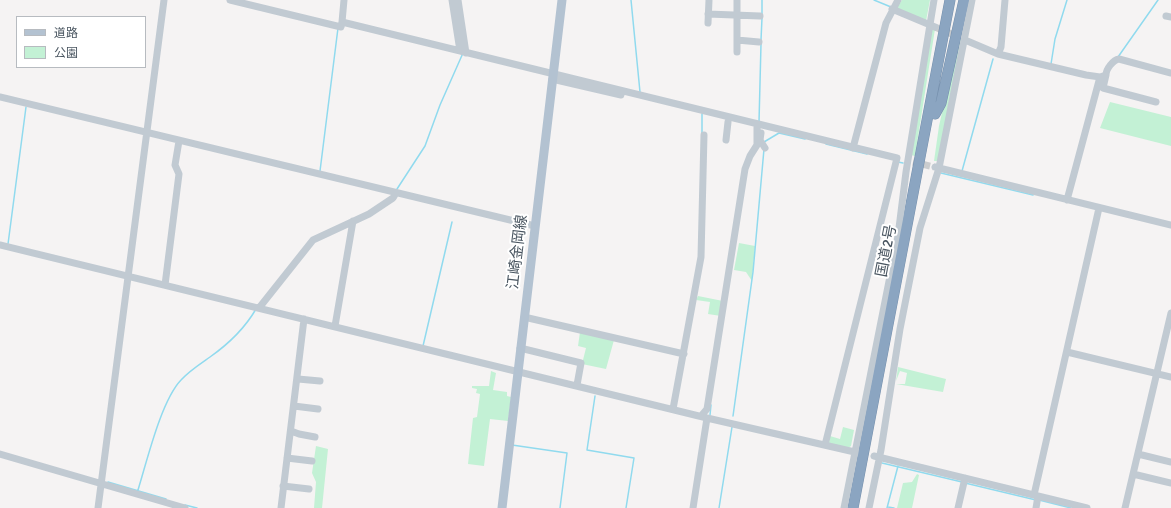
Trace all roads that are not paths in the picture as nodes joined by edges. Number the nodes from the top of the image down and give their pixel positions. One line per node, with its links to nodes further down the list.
1 (164, 0): 39 (street)
2 (230, 0): 22 (street)
3 (344, 0): 22 (street)
4 (452, 0): 27 (street)
5 (458, 0): 27 (street)
6 (562, 0): 31 (main road, 江崎金岡線)
7 (709, 0): 18 (street)
8 (737, 0): 19 (street)
9 (898, 0): 17 (street)
10 (935, 0): 23 (street)
11 (943, 0): 48 (highway)
12 (950, 0): 48 (highway, 国道2号)
13 (956, 0): 36 (highway, 国道2号)
14 (964, 0): 36 (highway)
15 (972, 0): 24 (street)
16 (1005, 0): 29 (street)
17 (892, 9): 23 (street); 44 (street)
18 (708, 14): 19 (street); 21 (street)
19 (737, 15): 20 (street); 25 (street)
20 (760, 16)
21 (708, 23)
22 (340, 25): 27 (street)
23 (933, 26): 46 (street)
24 (963, 39): 29 (street); 47 (street)
25 (737, 40): 26 (street); 28 (street)
26 (760, 42)
27 (463, 52): 31 (street)
28 (737, 52)
29 (998, 54): 32 (street)
30 (1171, 74): 32 (street)
31 (552, 76): 33 (street); 37 (street); 53 (main road, 江崎金岡線)
32 (1102, 76): 35 (street); 50 (street)
33 (620, 95)
34 (0, 97): 39 (street)
35 (1156, 102)
36 (935, 114): 102 (highway, 国道2号)
37 (729, 120): 38 (street); 42 (street)
38 (758, 126): 43 (street); 44 (street); 75 (street)
39 (147, 132): 41 (street); 56 (street)
40 (704, 135): 65 (street)
41 (179, 140): 49 (street); 57 (street)
42 (726, 140)
43 (764, 145)
44 (853, 148): 45 (street)
45 (896, 160): 46 (street); 78 (street)
46 (911, 161): 79 (street)
47 (937, 168): 50 (street); 82 (street)
48 (915, 182): 89 (highway, 国道2号)
49 (395, 193): 52 (street); 53 (street)
50 (1067, 200): 51 (street)
51 (1099, 210): 54 (street); 64 (street)
52 (353, 221): 58 (street); 62 (street)
53 (535, 226): 60 (main road, 江崎金岡線)
54 (1171, 226)
55 (0, 245): 56 (street)
56 (128, 276): 57 (street); 87 (street)
57 (165, 285): 58 (street)
58 (258, 308): 61 (street)
59 (1171, 313): 67 (street)
60 (524, 317): 63 (main road, 江崎金岡線); 65 (street)
61 (304, 321): 62 (street); 69 (street)
62 (335, 326): 66 (street)
63 (520, 348): 66 (main road, 江崎金岡線); 71 (street)
64 (1067, 352): 67 (street); 93 (street)
65 (684, 354): 74 (street)
66 (518, 370): 71 (street); 97 (main road, 江崎金岡線)
67 (1157, 374): 68 (street); 81 (street)
68 (1171, 377)
69 (298, 378): 70 (street); 72 (street)
70 (320, 381)
71 (577, 385): 74 (street)
72 (294, 406): 73 (street); 76 (street)
73 (318, 409)
74 (673, 409): 75 (street)
75 (706, 418): 78 (street); 98 (street)
76 (291, 431): 77 (street); 83 (street)
77 (315, 437)
78 (825, 445): 79 (street)
79 (857, 452): 99 (street)
80 (0, 454): 87 (street)
81 (1138, 454): 85 (street); 86 (street)
82 (876, 457): 88 (street); 103 (street)
83 (287, 458): 84 (street); 91 (street)
84 (312, 461)
85 (1171, 462)
86 (1133, 474): 90 (street); 106 (street)
87 (101, 481): 94 (street); 95 (street)
88 (964, 481): 93 (street); 104 (street)
89 (858, 483): 100 (highway); 101 (highway, 国道2号)
90 (1171, 483)
91 (283, 486): 92 (street); 96 (street)
92 (309, 489)
93 (1037, 500): 105 (street)
94 (98, 508)
95 (185, 508)
96 (280, 508)
97 (502, 508)
98 (693, 508)
99 (844, 508)
100 (849, 508)
101 (853, 508)
102 (860, 508)
103 (869, 508)
104 (958, 508)
105 (1087, 508)
106 (1125, 508)

